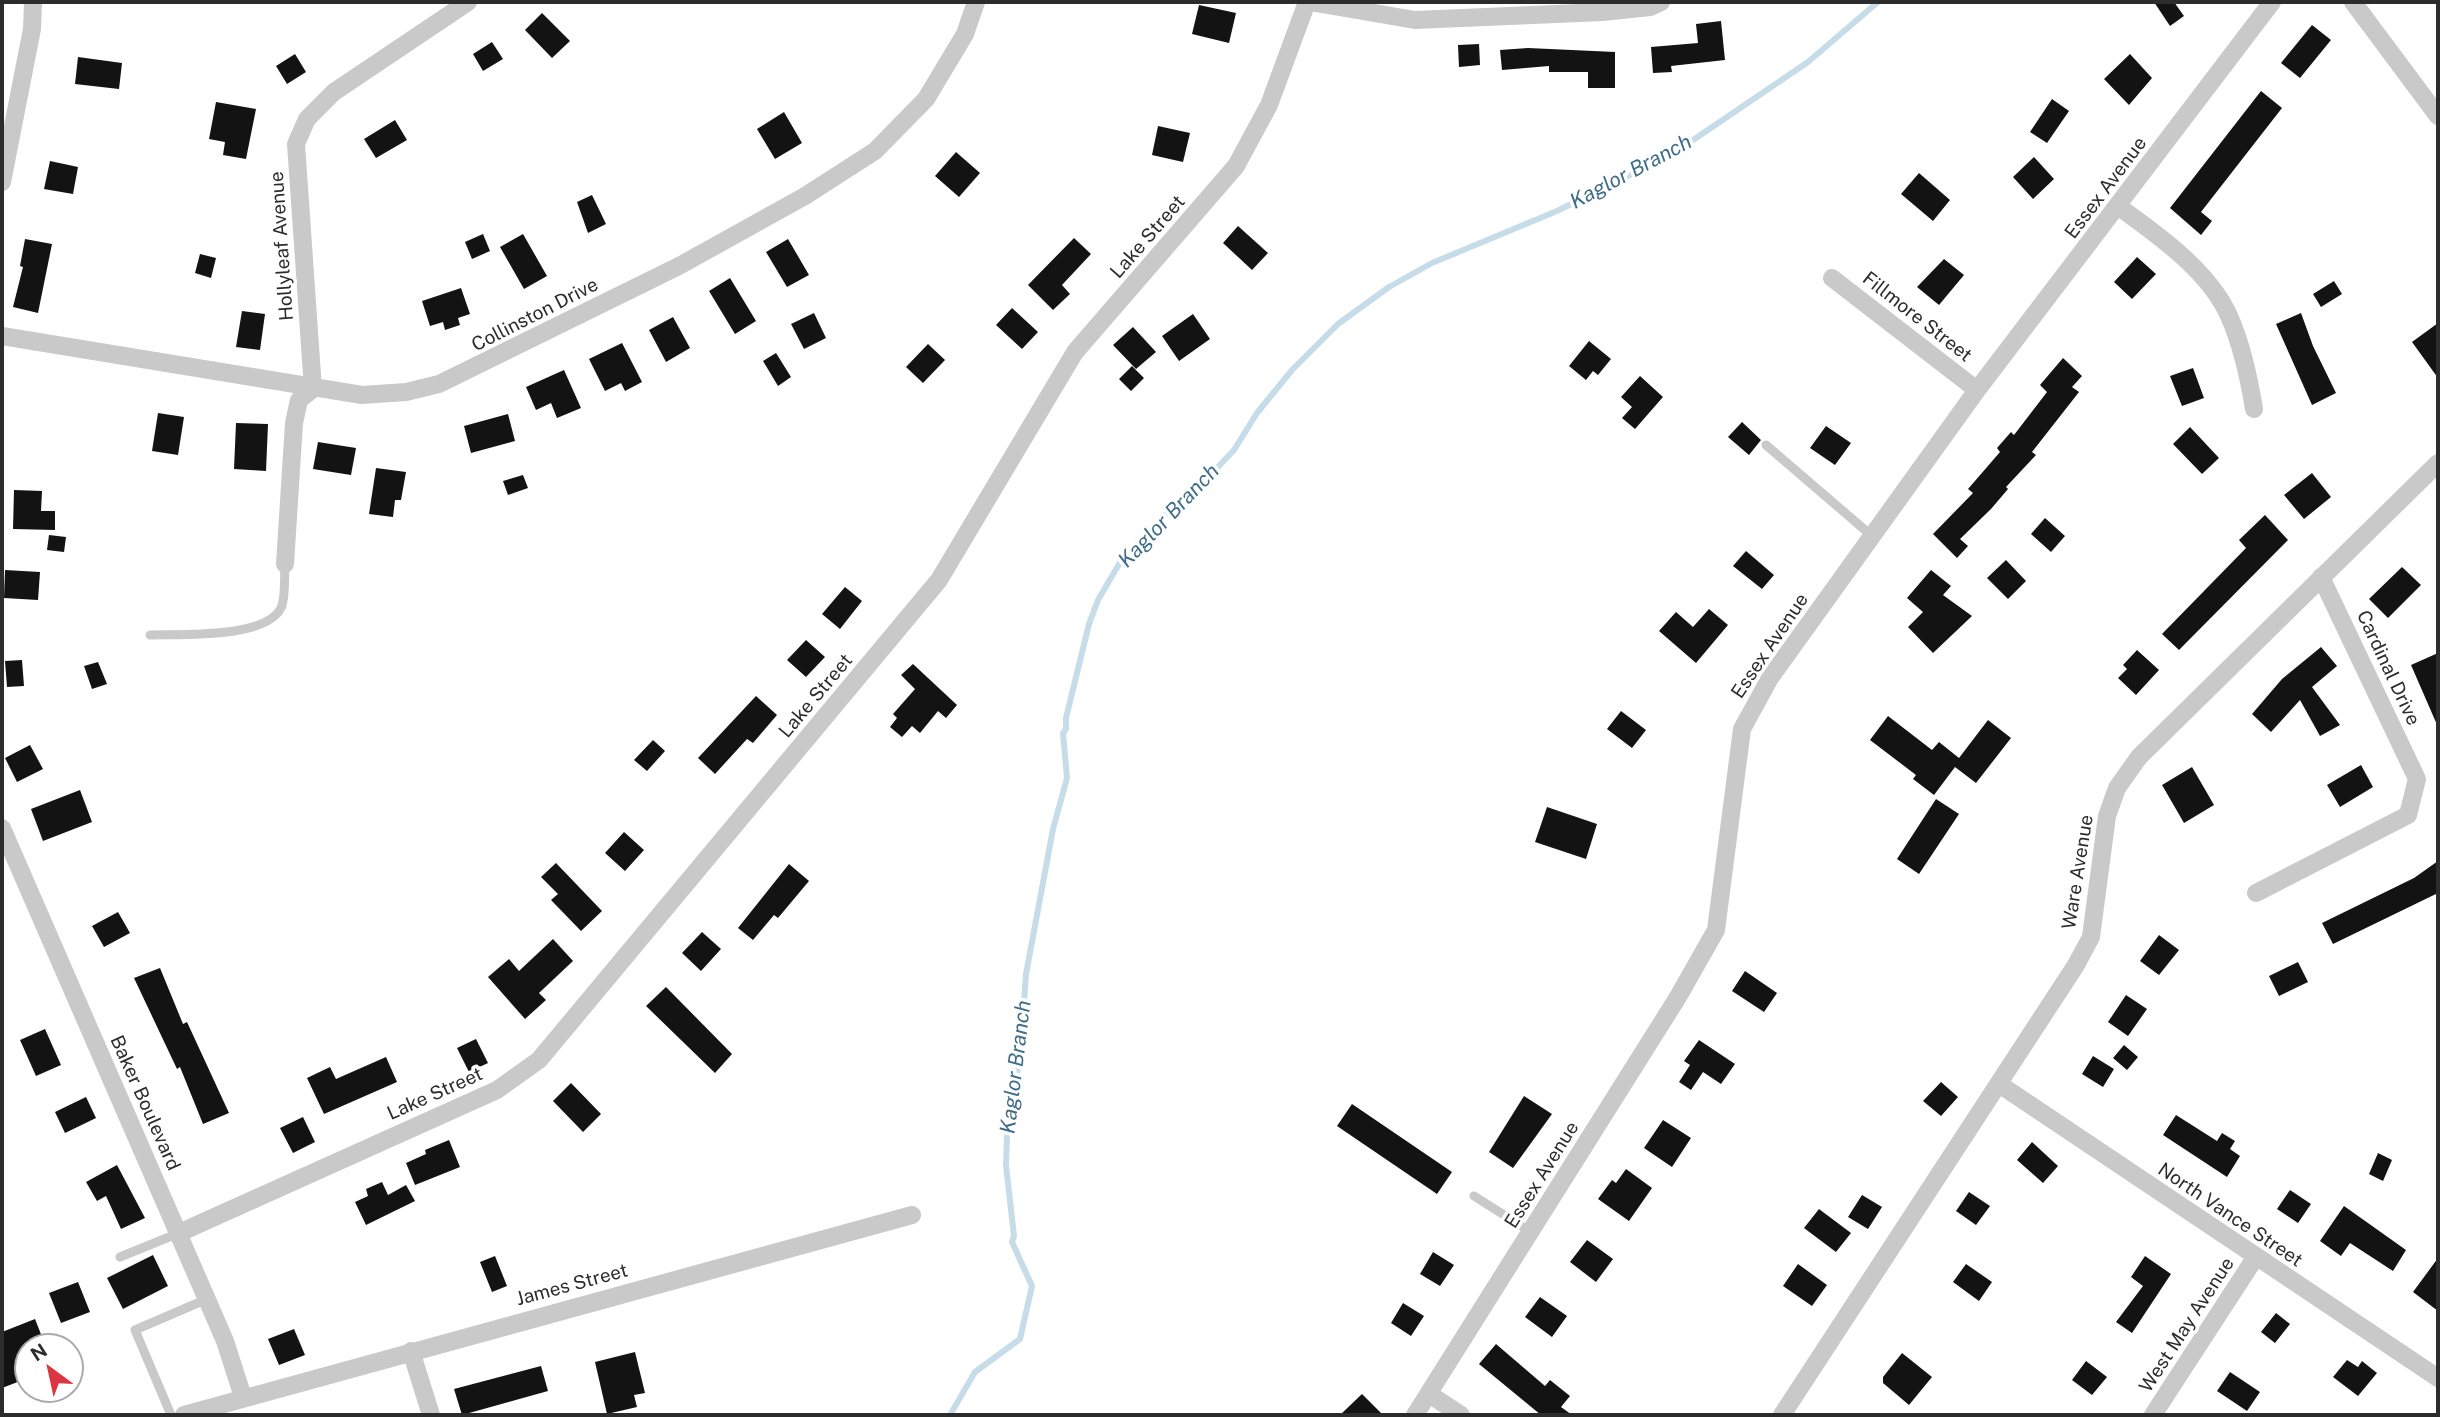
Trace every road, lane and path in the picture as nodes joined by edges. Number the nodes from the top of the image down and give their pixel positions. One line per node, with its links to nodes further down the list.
1 (33, 2): 9 (street)
2 (468, 2): 14 (street, Hollyleaf Avenue)
3 (976, 2): 14 (street, Collinston Drive)
4 (1309, 2): 5 (street); 29 (street, Lake Street)
5 (1661, 2)
6 (2272, 2): 11 (street, Essex Avenue)
7 (2353, 2): 8 (street)
8 (2438, 116)
9 (4, 155): 10 (street)
10 (2, 182)
11 (2119, 207): 15 (street, Essex Avenue); 16 (street)
12 (1832, 278): 15 (street, Fillmore Street)
13 (2, 336): 14 (street, Collinston Drive)
14 (313, 389): 20 (street)
15 (1977, 390): 19 (street, Essex Avenue)
16 (2254, 410)
17 (1766, 445): 19 (lane)
18 (2438, 463): 21 (street, Ware Avenue)
19 (1872, 536): 28 (street, Essex Avenue)
20 (285, 564): 22 (lane)
21 (2321, 577): 24 (street, Cardinal Drive); 25 (street, Ware Avenue)
22 (150, 635)
23 (2, 828): 29 (street, Baker Boulevard)
24 (2256, 893)
25 (1999, 1084): 31 (street, North Vance Street); 42 (street, Ware Avenue)
26 (1474, 1196): 28 (lane)
27 (912, 1215): 33 (street, James Street)
28 (1531, 1232): 35 (street, Essex Avenue)
29 (179, 1233): 30 (lane); 32 (street, Baker Boulevard)
30 (120, 1257)
31 (2255, 1258): 34 (street, North Vance Street); 43 (street, West May Avenue)
32 (207, 1299): 36 (street, Baker Boulevard); 37 (lane)
33 (411, 1351): 36 (street, James Street); 39 (street)
34 (2438, 1378)
35 (1429, 1394): 40 (street, Essex Avenue); 41 (street)
36 (243, 1398): 38 (street, James Street)
37 (171, 1415)
38 (184, 1415)
39 (430, 1415)
40 (1415, 1415)
41 (1461, 1415)
42 (1782, 1415)
43 (2153, 1415)

